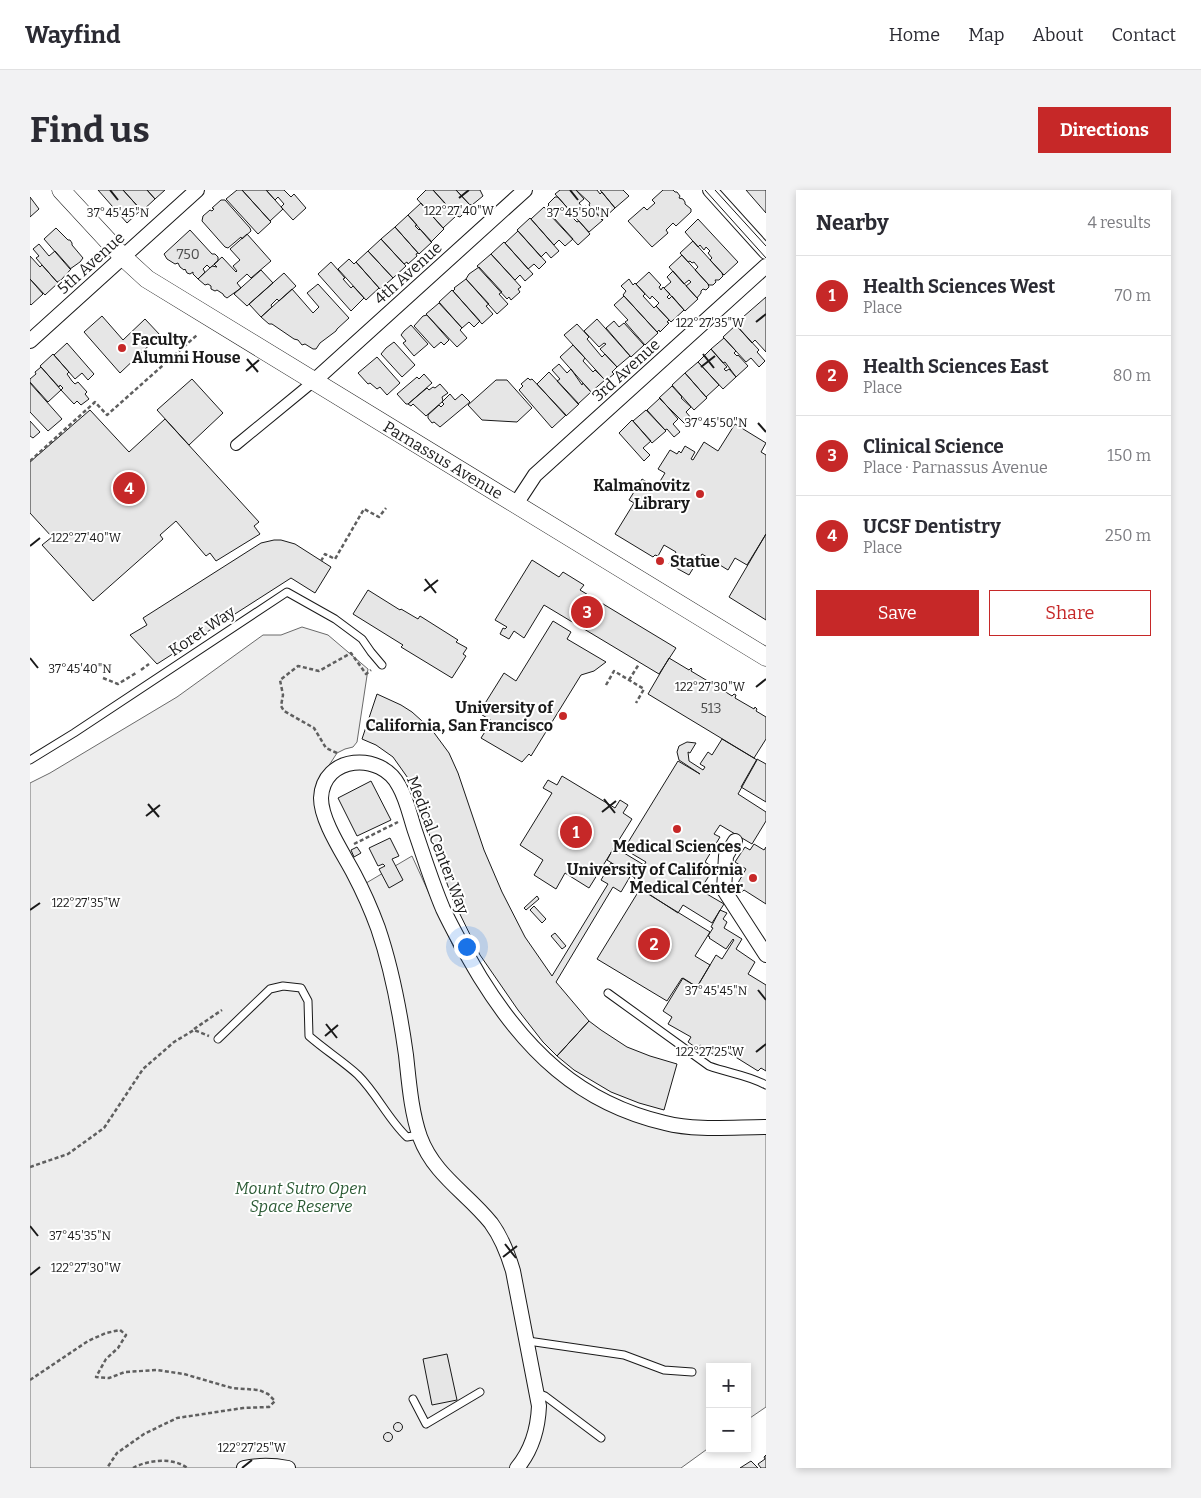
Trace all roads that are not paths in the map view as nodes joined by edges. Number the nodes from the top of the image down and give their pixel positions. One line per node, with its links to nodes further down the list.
1 (62, 190): 6 (street, Parnassus Avenue)
2 (197, 190): 6 (street, 5th Avenue)
3 (525, 190): 9 (street, 4th Avenue)
4 (710, 190): 5 (street)
5 (766, 252)
6 (123, 258): 8 (street, 5th Avenue); 9 (street, Parnassus Avenue)
7 (766, 266): 11 (street, 3rd Avenue)
8 (30, 341)
9 (314, 381): 10 (street); 11 (street, Parnassus Avenue)
10 (236, 445)
11 (516, 504): 12 (street, Parnassus Avenue)
12 (766, 657)
13 (382, 665): 14 (lane, Koret Way)
14 (30, 760)
15 (735, 842): 16 (street)
16 (766, 955)
17 (608, 992): 19 (lane)
18 (218, 1039): 21 (lane)
19 (766, 1084)
20 (766, 1128): 21 (street, Medical Center Way)
21 (419, 1135): 22 (street)
22 (528, 1340): 23 (lane); 25 (street)
23 (692, 1372)
24 (480, 1392): 26 (lane)
25 (538, 1392): 27 (lane); 30 (street)
26 (413, 1399)
27 (601, 1438)
28 (244, 1468): 29 (street)
29 (288, 1468)
30 (517, 1468)

